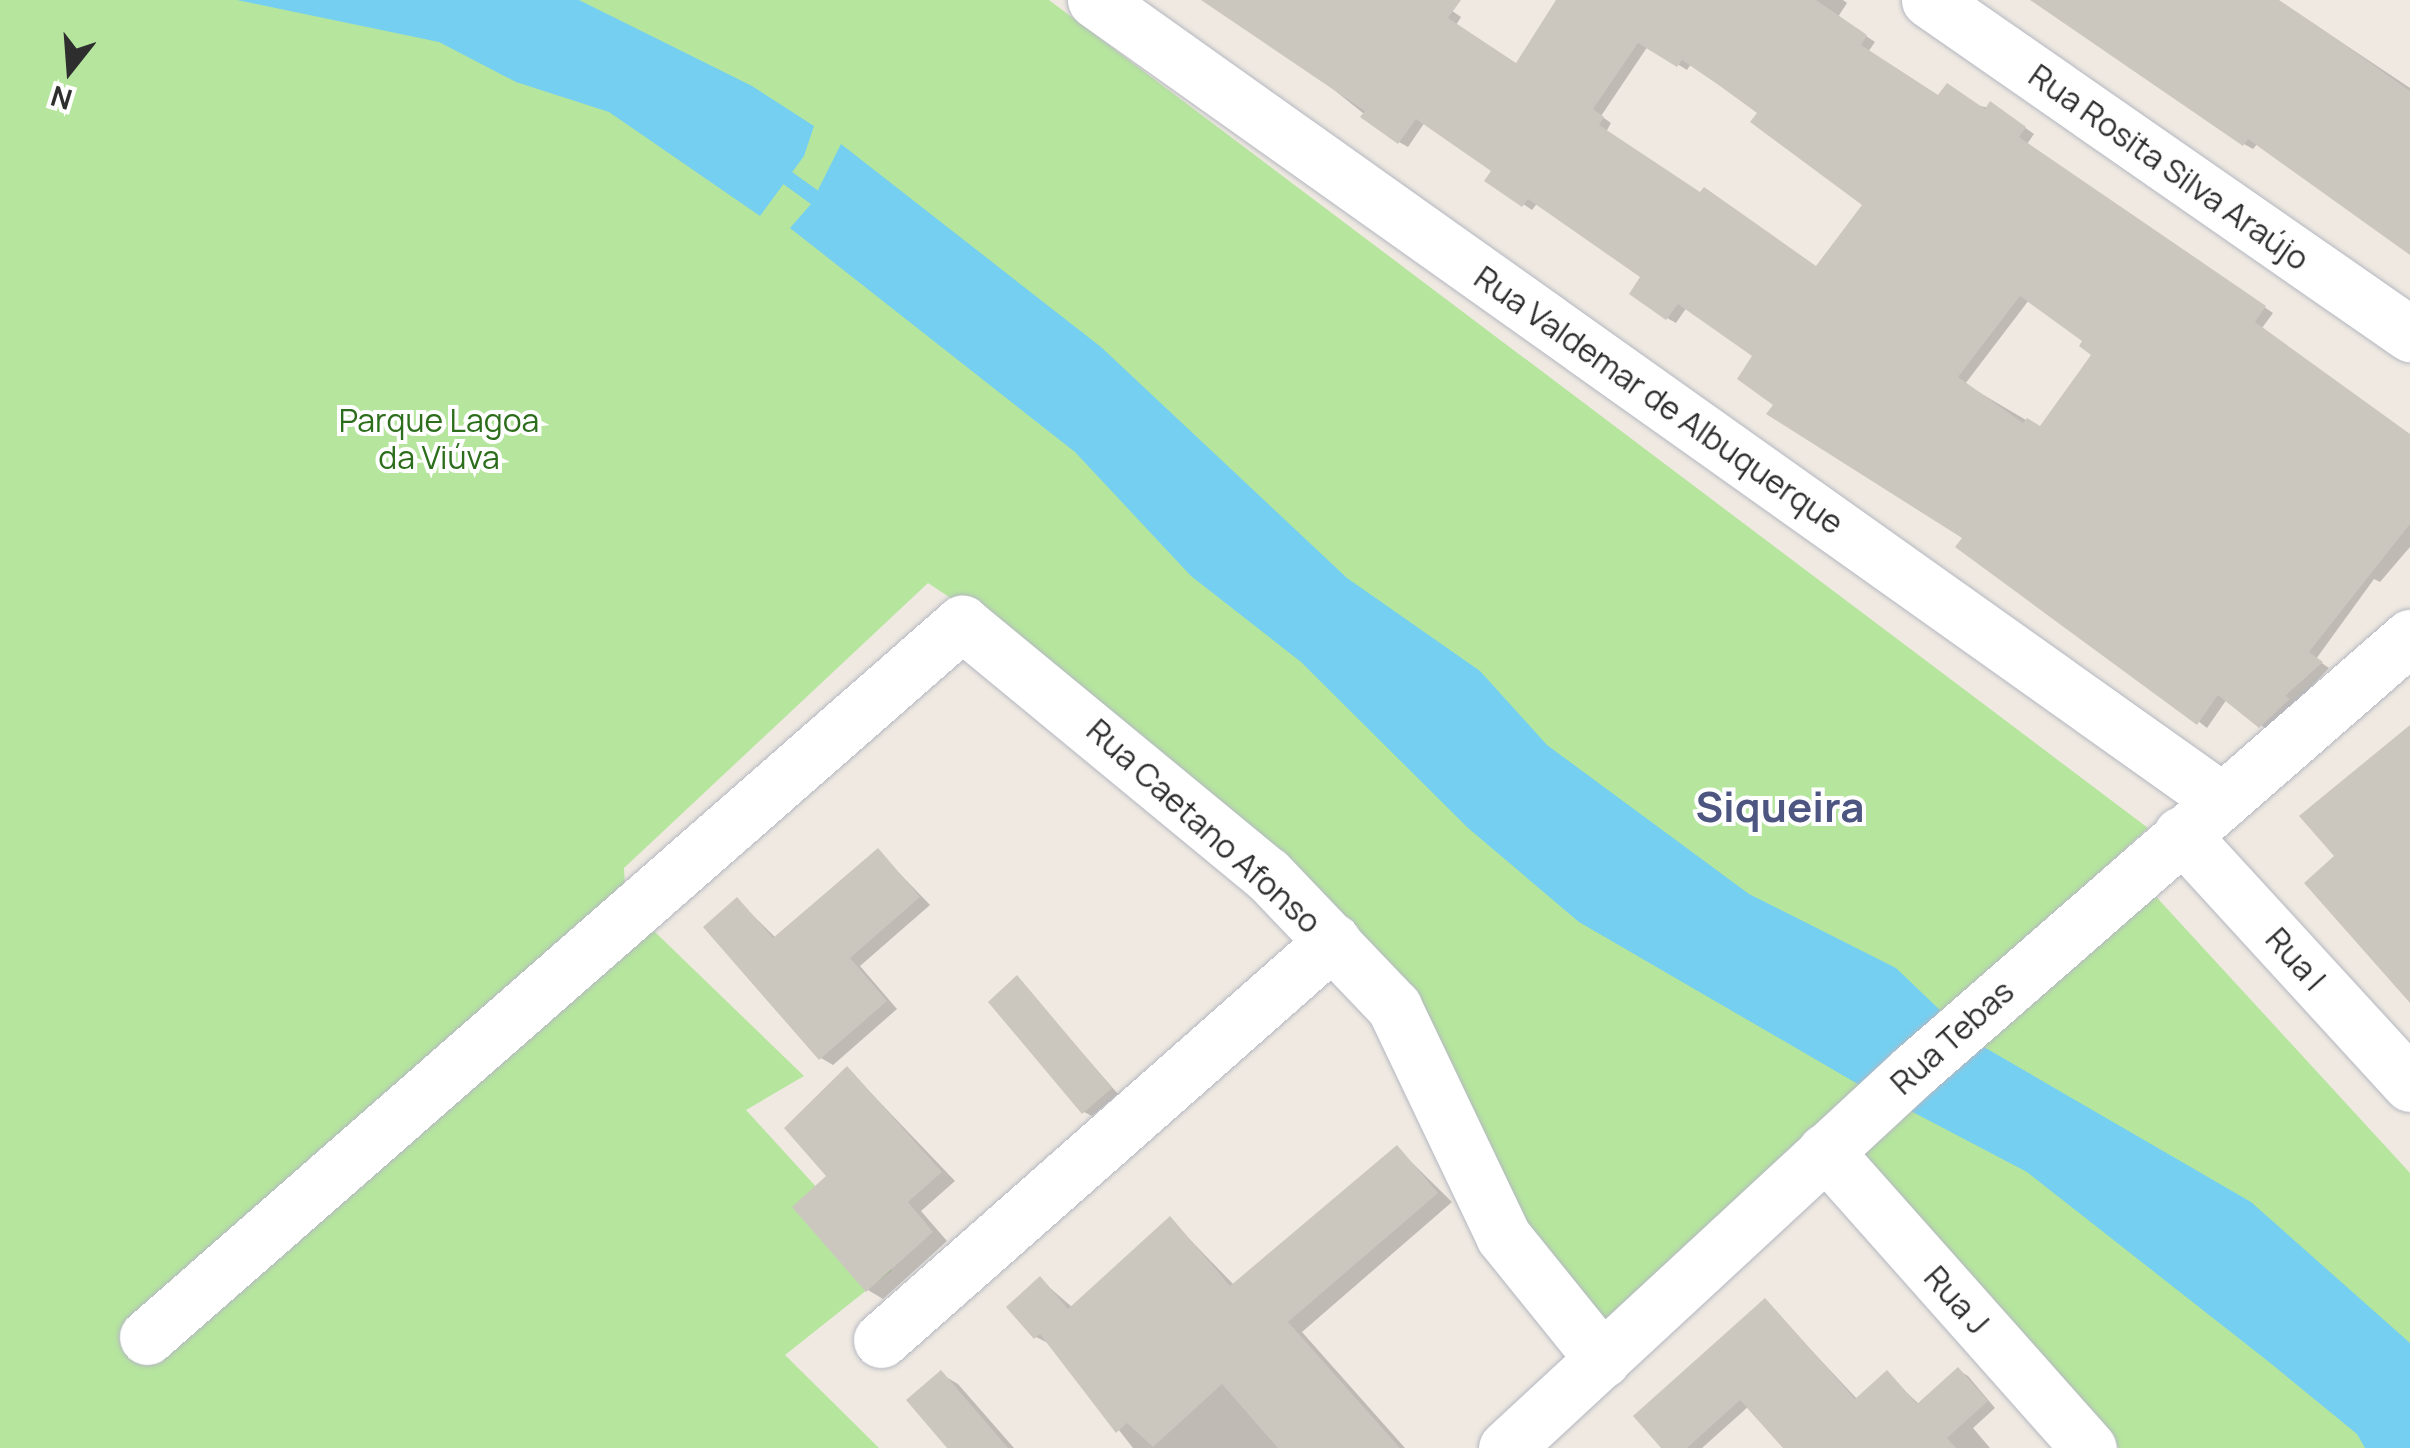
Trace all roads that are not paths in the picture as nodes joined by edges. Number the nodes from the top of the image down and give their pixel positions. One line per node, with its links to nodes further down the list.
1 (1096, 0): 5 (street, Rua Valdemar de Albuquerque)
2 (1929, 0): 3 (street, Rua Rosita Silva Araújo)
3 (2410, 334)
4 (2410, 637): 5 (street, Rua Tebas)
5 (2202, 817): 7 (street, Rua I); 8 (street, Rua Tebas)
6 (1332, 940): 9 (street, Rua Caetano Afonso); 10 (street); 11 (street, Rua Caetano Afonso)
7 (2410, 1084)
8 (1825, 1151): 11 (street, Rua Tebas); 13 (street, Rua J)
9 (147, 1337)
10 (881, 1340)
11 (1603, 1360): 12 (street, Rua Tebas)
12 (1506, 1448)
13 (2089, 1448)

